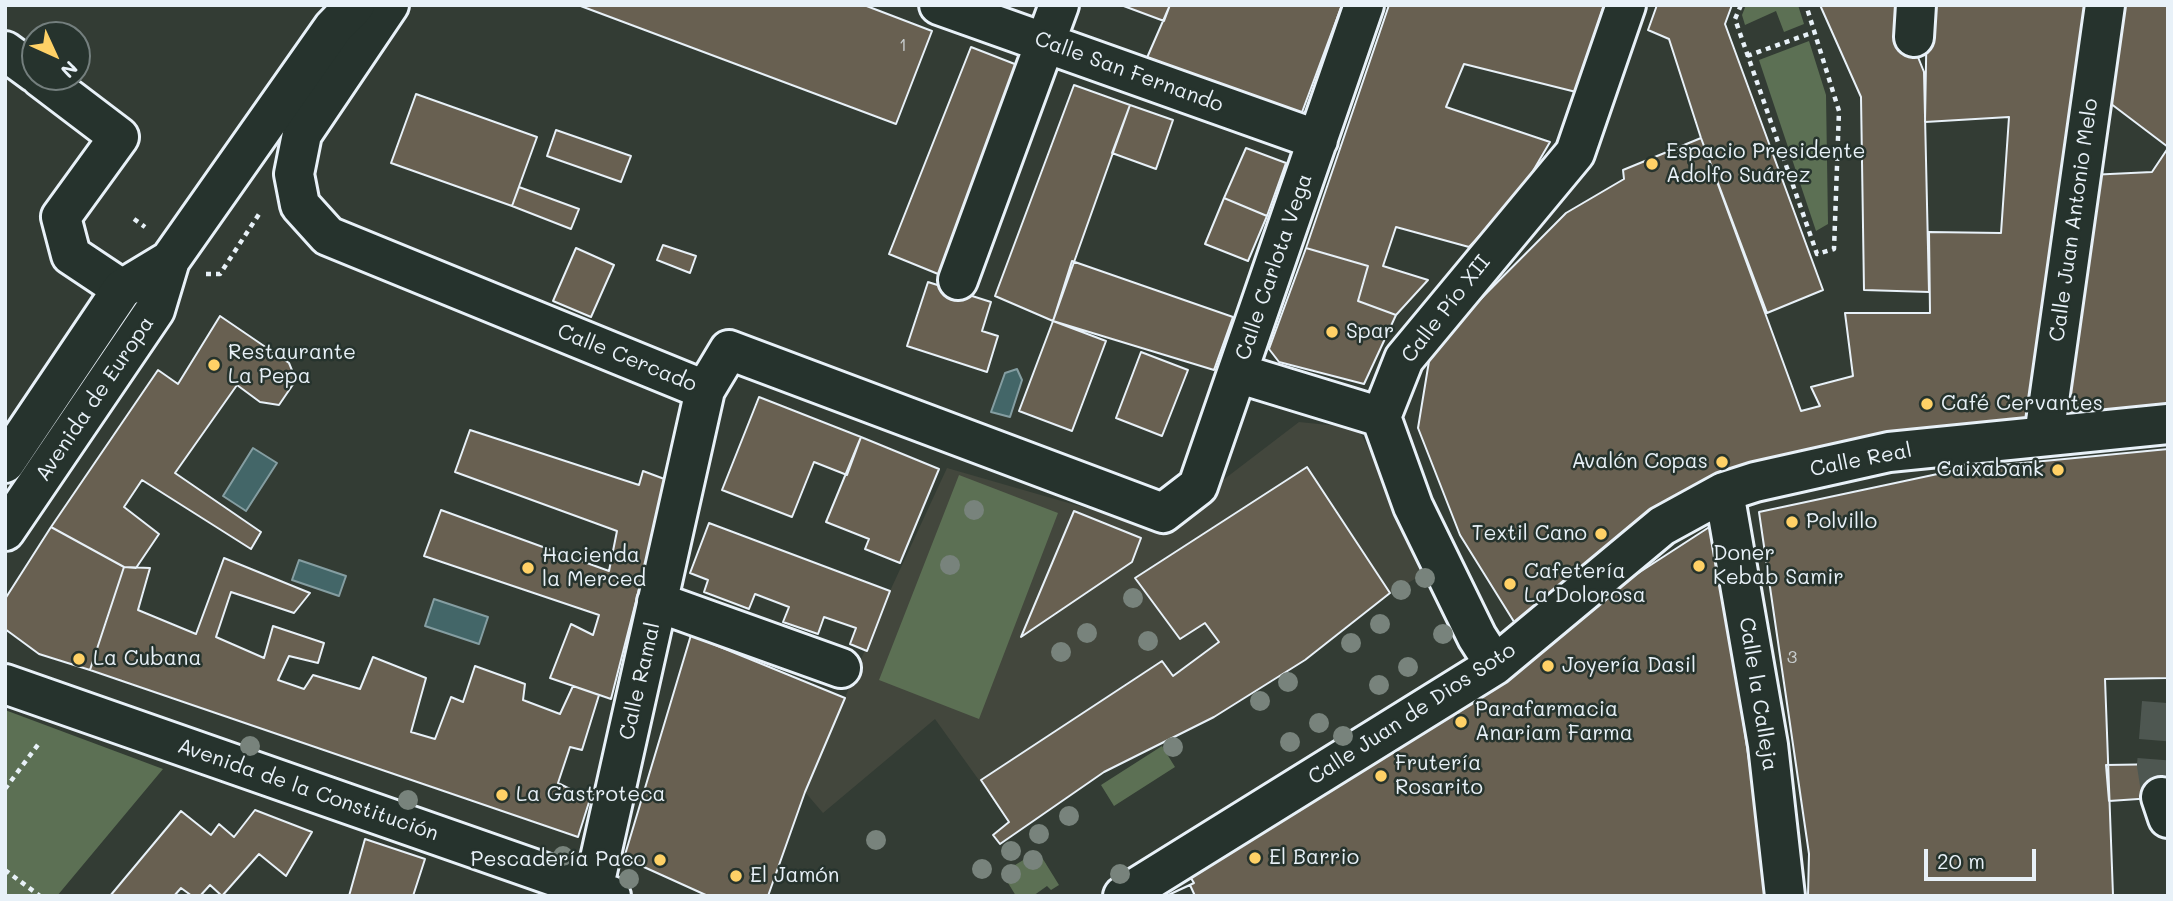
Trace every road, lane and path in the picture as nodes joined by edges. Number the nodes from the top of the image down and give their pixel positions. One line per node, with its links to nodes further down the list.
1 (389, 5): 24 (street, Calle Cercado)
2 (939, 5): 11 (street, Calle San Fernando)
3 (1059, 5): 11 (street)
4 (1364, 5): 16 (street, Calle Carlota Vega)
5 (1626, 5): 25 (street, Calle Pío XII)
6 (1741, 5): 13 (path)
7 (1806, 5): 10 (path)
8 (2105, 5): 27 (street, Calle Juan Antonio Melo)
9 (344, 13): 19 (street, Avenida de Europa)
10 (1814, 32): 13 (path); 13 (path)
11 (1045, 43): 16 (street, Calle San Fernando); 20 (street)
12 (5, 51): 14 (street)
13 (1747, 56)
14 (21, 63)
15 (58, 91): 21 (street)
16 (1318, 140): 23 (street, Calle Carlota Vega)
17 (134, 219): 18 (path)
18 (145, 227)
19 (170, 260): 21 (street, Avenida de Europa); 32 (street, Avenida de Europa)
20 (958, 280)
21 (122, 289): 22 (street, Avenida de Europa)
22 (71, 363): 28 (street, Avenida de Europa); 30 (street)
23 (1237, 373): 25 (street); 31 (street, Calle Carlota Vega)
24 (705, 390): 31 (street, Calle Cercado); 33 (street, Calle Ramal)
25 (1381, 417): 34 (street)
26 (2168, 424): 27 (street, Calle Real)
27 (2044, 436): 29 (street, Calle Real)
28 (5, 463)
29 (1724, 492): 34 (street, Calle Juan de Dios Soto); 43 (street, Calle la Calleja)
30 (5, 501)
31 (1163, 513)
32 (5, 531)
33 (657, 602): 35 (street); 40 (street, Calle Ramal)
34 (1495, 665): 42 (street, Calle Juan de Dios Soto)
35 (841, 668)
36 (5, 684): 40 (street, Avenida de la Constitución)
37 (40, 742): 38 (path)
38 (5, 789)
39 (5, 870): 41 (path)
40 (602, 893)
41 (40, 896)
42 (1123, 896)
43 (1785, 896)

